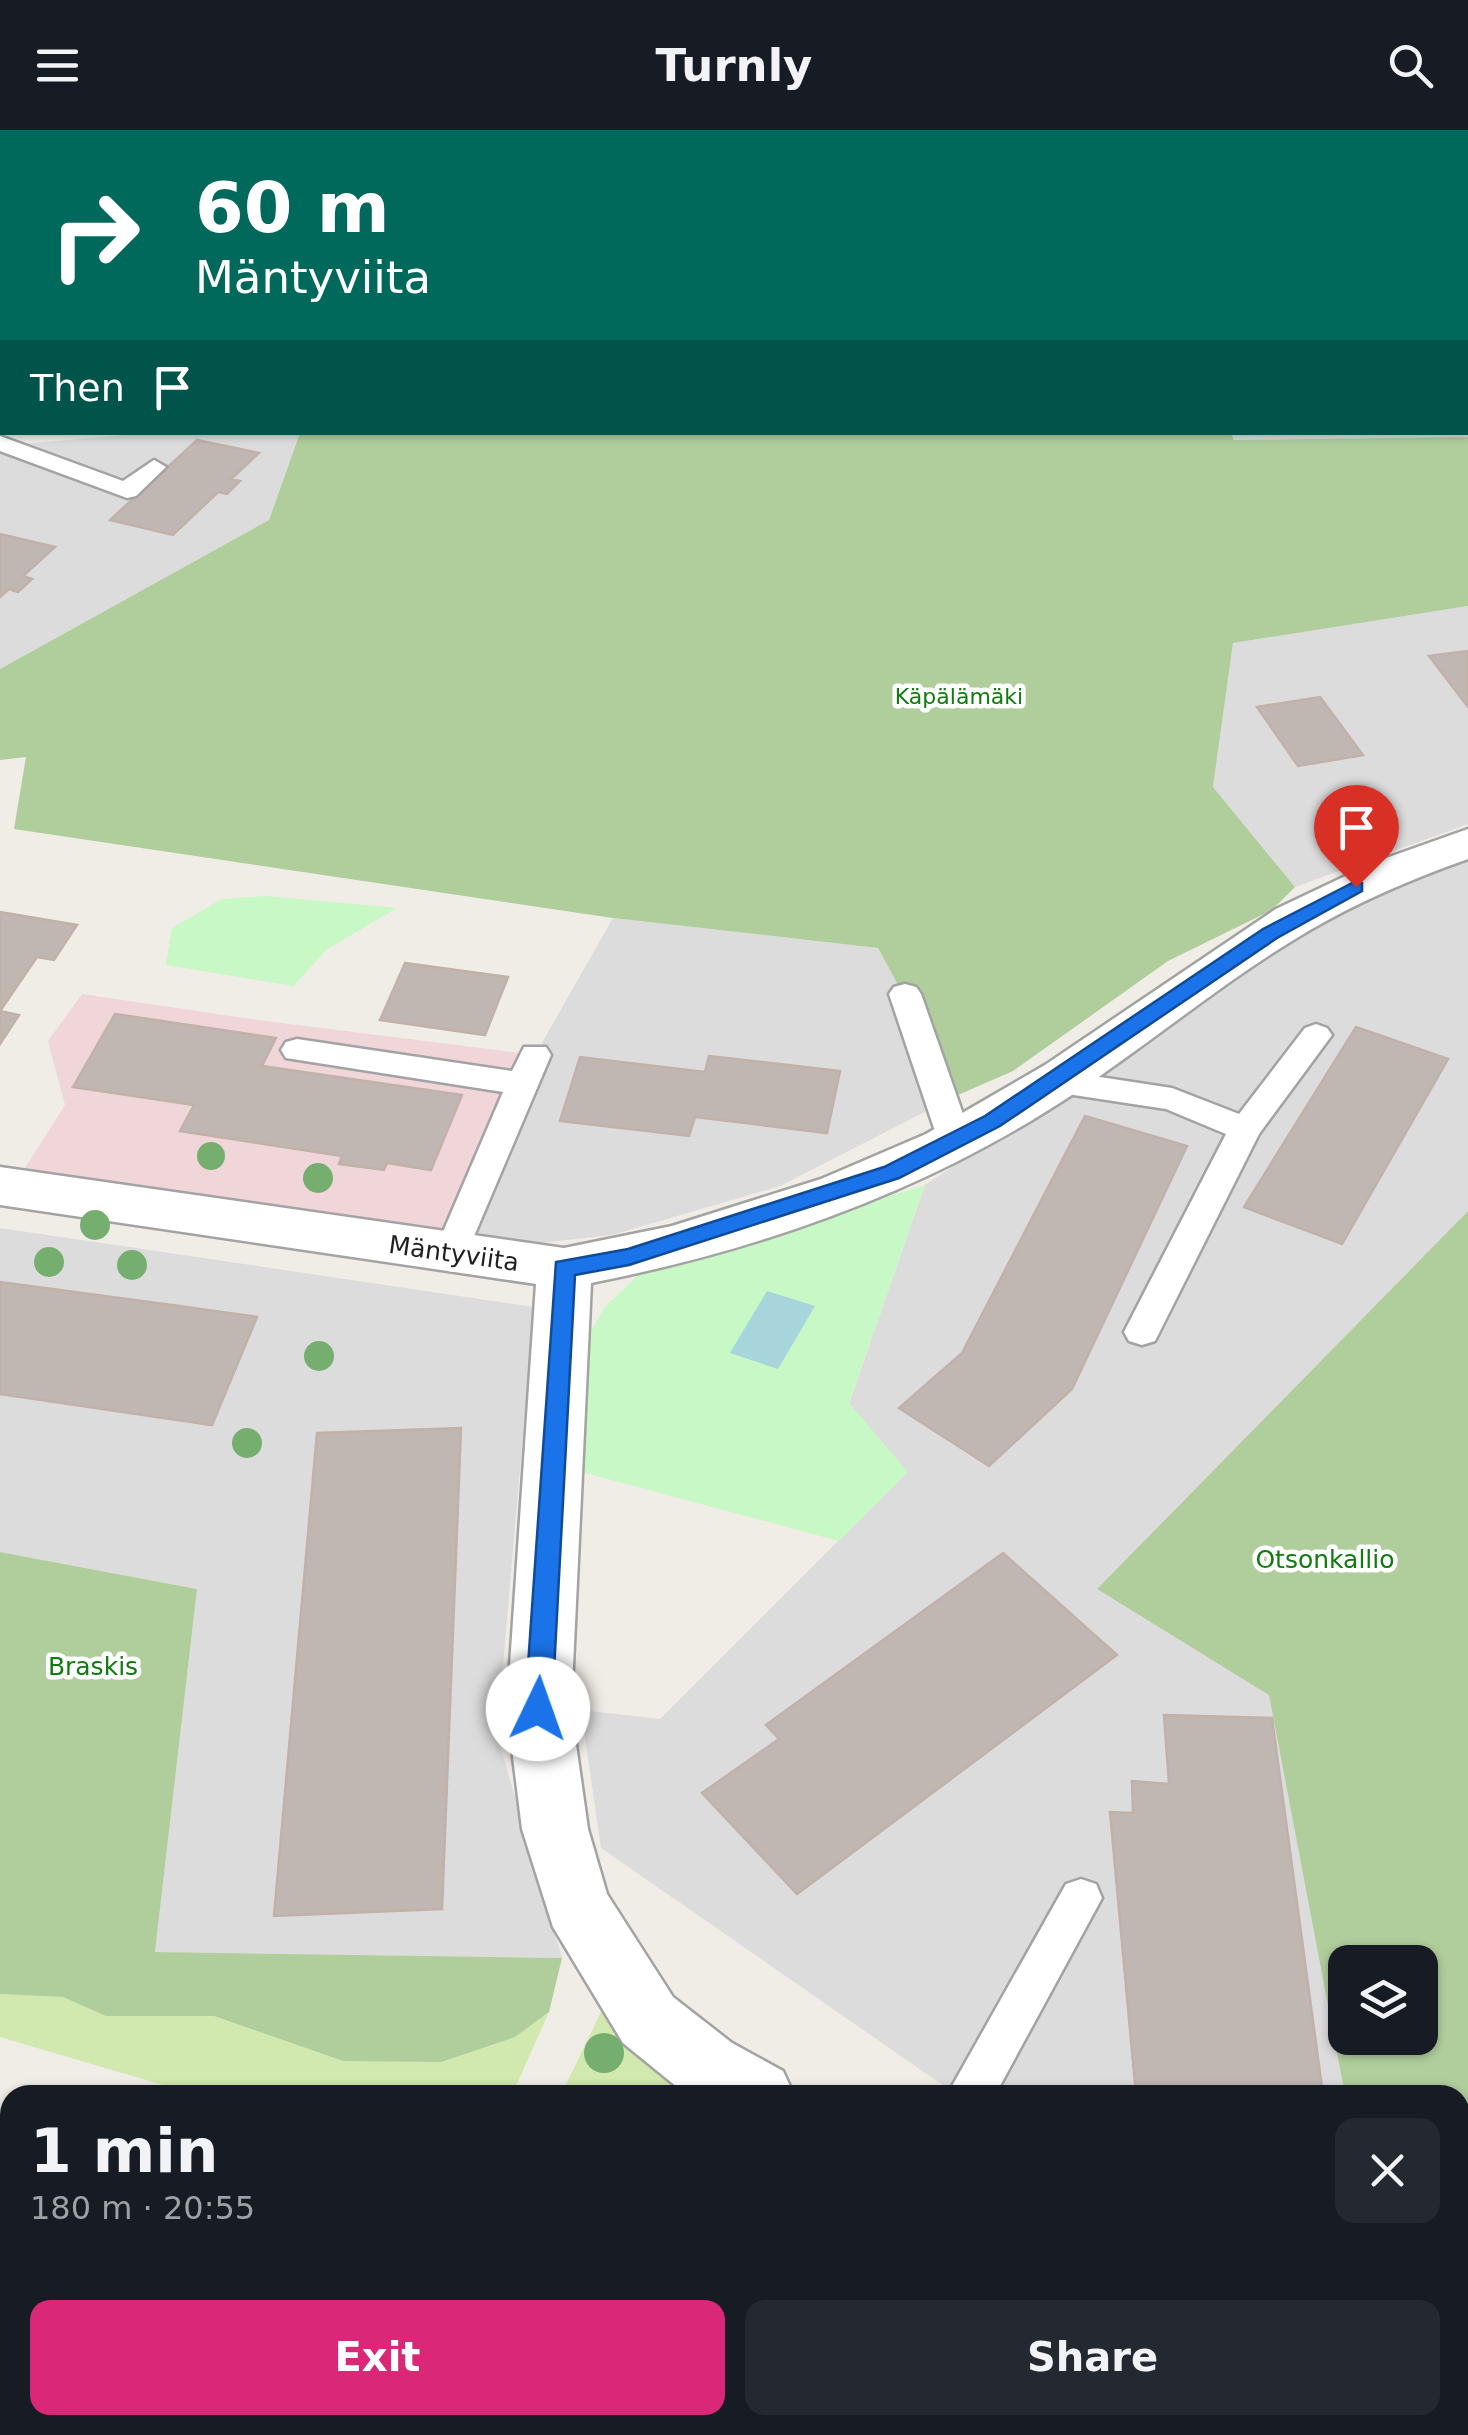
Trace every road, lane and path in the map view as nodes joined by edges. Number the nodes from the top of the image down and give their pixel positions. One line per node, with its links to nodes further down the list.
1 (0, 443): 2 (lane)
2 (154, 468)
3 (1468, 843): 7 (street, Mäntyviita)
4 (904, 994): 9 (lane)
5 (1316, 1035): 8 (lane)
6 (297, 1050): 11 (lane)
7 (1054, 1081): 8 (lane); 9 (street, Mäntyviita)
8 (1244, 1129): 13 (lane)
9 (955, 1140): 12 (street, Mäntyviita)
10 (0, 1186): 11 (street, Mäntyviita)
11 (451, 1254): 12 (street, Mäntyviita)
12 (564, 1268): 15 (street)
13 (1142, 1332)
14 (1081, 1898): 16 (lane)
15 (740, 2085)
16 (976, 2085)

